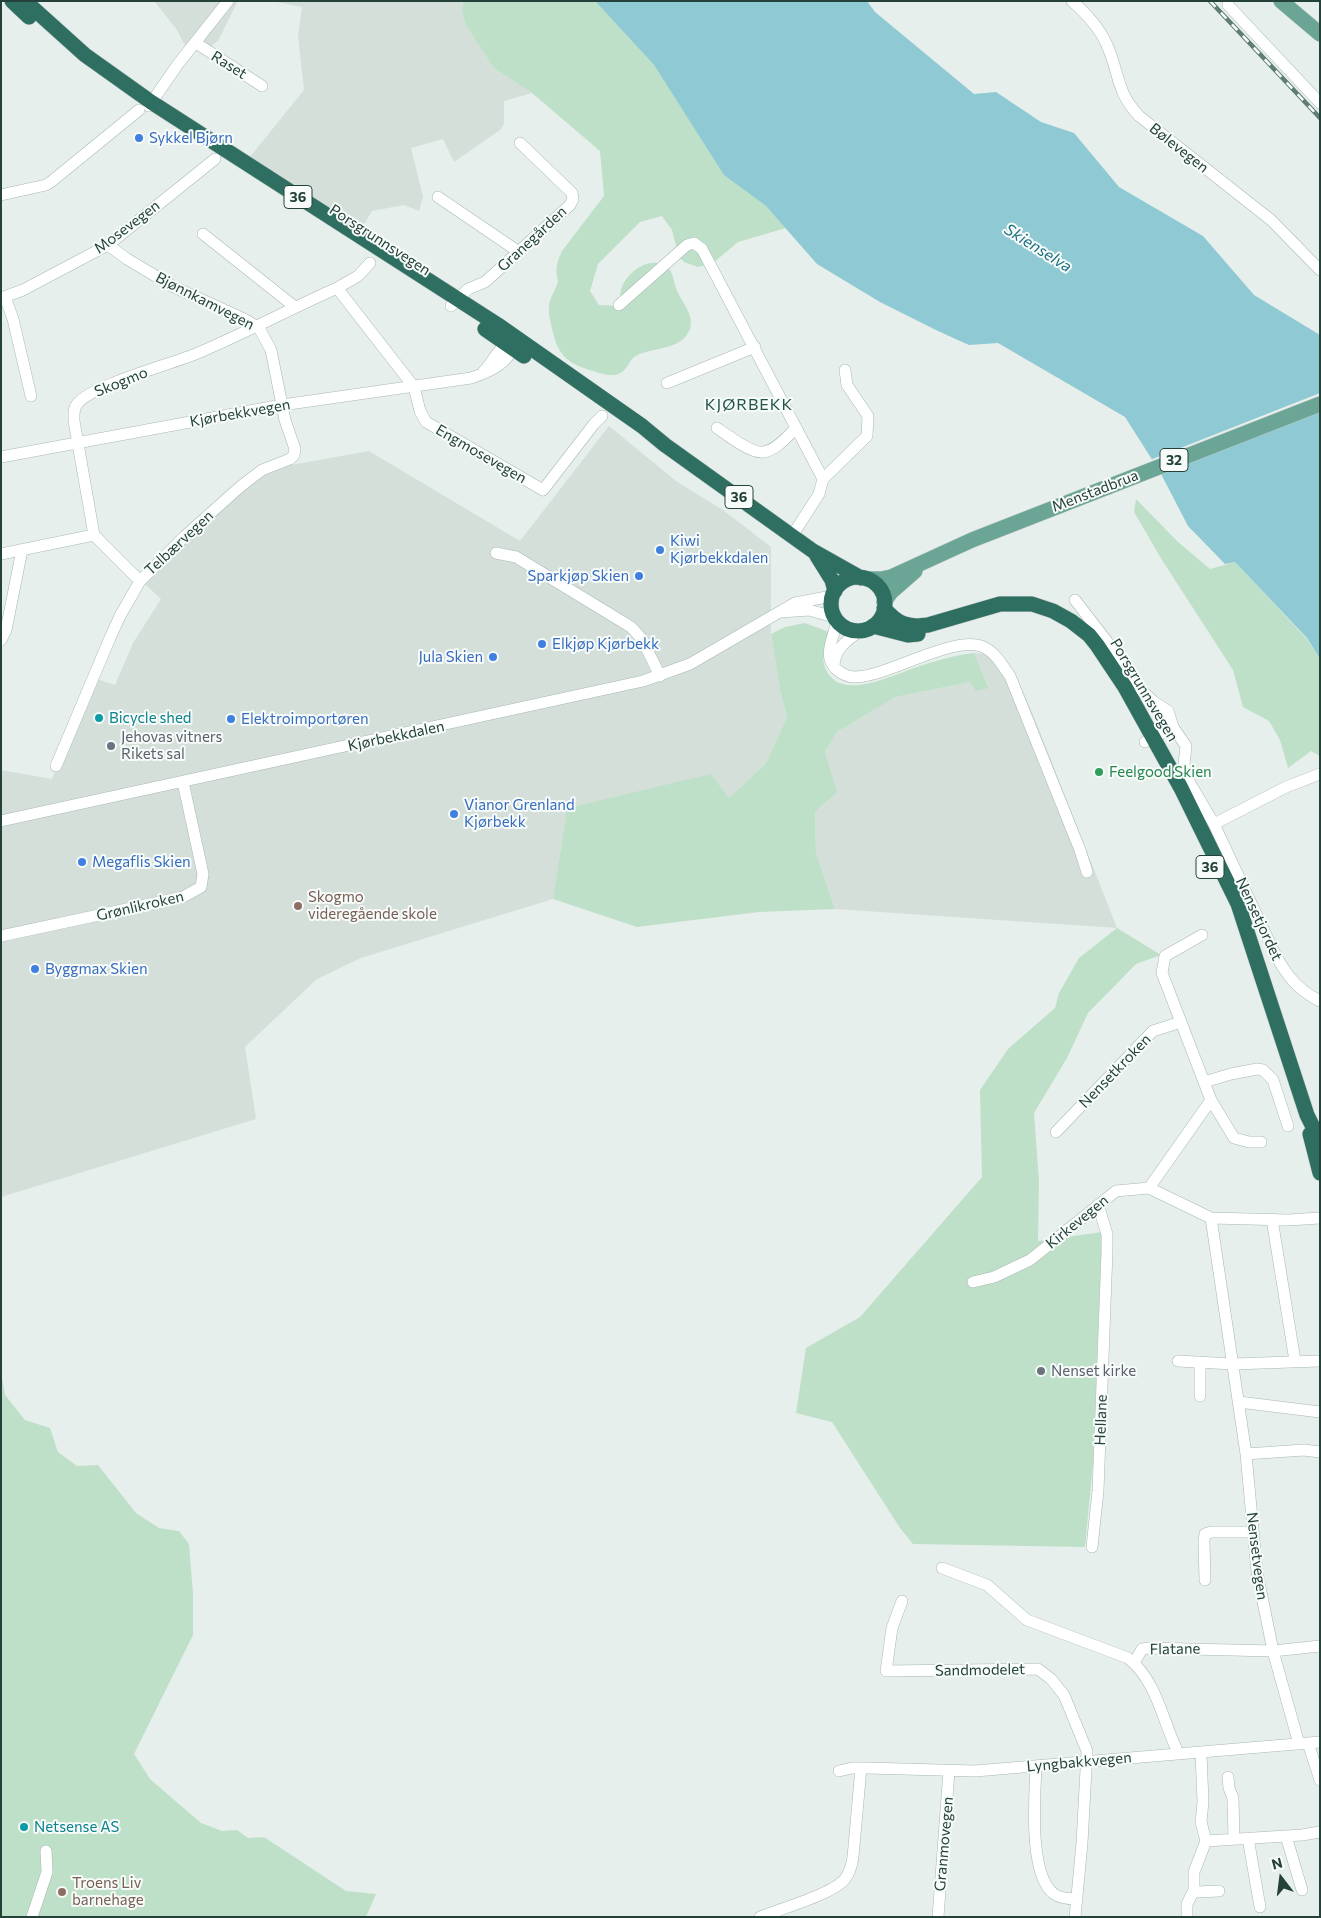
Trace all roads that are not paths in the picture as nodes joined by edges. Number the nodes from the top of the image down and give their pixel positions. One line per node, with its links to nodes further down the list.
1 (12, 1): 13 (highway, Porsgrunnsvegen / 36)
2 (25, 1): 13 (highway, Porsgrunnsvegen / 36)
3 (228, 1): 10 (street, Raset)
4 (1072, 1): 22 (street, Bølevegen)
5 (1281, 1): 9 (main road)
6 (1295, 1): 8 (main road)
7 (1228, 5): 12 (street)
8 (1320, 21)
9 (1320, 34)
10 (196, 44): 11 (street, Raset); 13 (street, Raset)
11 (262, 86)
12 (1320, 104)
13 (146, 106): 16 (street, Raset); 25 (highway, Porsgrunnsvegen / 36)
14 (520, 142): 20 (street, Granegården)
15 (214, 159): 19 (street, Mosevegen)
16 (1, 196)
17 (438, 197): 20 (street)
18 (203, 234): 27 (street)
19 (108, 245): 24 (street, Mosevegen); 28 (street, Bjønnkamvegen)
20 (519, 252): 25 (street, Granegården)
21 (370, 262): 23 (street, Skogmo)
22 (1320, 270)
23 (337, 288): 27 (street, Skogmo); 33 (street, Engmosevegen)
24 (3, 298): 34 (street, Mosevegen)
25 (454, 302): 29 (highway, Porsgrunnsvegen / 36)
26 (619, 305): 30 (street)
27 (295, 307): 28 (street, Skogmo)
28 (256, 326): 36 (street, Bjønnkamvegen); 40 (street, Skogmo)
29 (512, 344): 33 (street, Kjørbekkvegen); 44 (highway, Porsgrunnsvegen / 36)
30 (755, 347): 32 (street); 39 (street)
31 (845, 370): 42 (street)
32 (667, 383)
33 (414, 387): 36 (street, Kjørbekkvegen); 37 (street, Engmosevegen)
34 (31, 396)
35 (1320, 404): 49 (main road, Menstadbrua / 32)
36 (282, 405): 40 (street, Kjørbekkvegen); 51 (street, Telbærvegen)
37 (602, 416)
38 (717, 428): 39 (street)
39 (795, 429): 42 (street)
40 (78, 443): 41 (street, Kjørbekkvegen); 43 (street, Skogmo)
41 (1, 457)
42 (823, 479): 44 (street)
43 (94, 535): 45 (street); 51 (street)
44 (792, 536): 46 (highway, Porsgrunnsvegen / 36)
45 (22, 550): 48 (street); 59 (street)
46 (813, 551): 50 (highway, Porsgrunnsvegen / 36); 52 (highway, Porsgrunnsvegen / 36)
47 (496, 553): 61 (street)
48 (1, 554)
49 (928, 561): 50 (main road, Menstadbrua / 32); 54 (main road, Menstadbrua / 32)
50 (864, 578): 52 (highway); 54 (highway, 36)
51 (140, 581): 64 (street, Telbærvegen)
52 (834, 593): 55 (street, Kjørbekkdalen); 57 (highway, 36)
53 (1075, 600): 62 (street, Porsgrunnsvegen)
54 (884, 605): 56 (highway, Porsgrunnsvegen / 36); 58 (highway)
55 (777, 612): 57 (street, Kjørbekkdalen); 61 (street, Kjørbekkdalen)
56 (965, 614): 58 (highway, Porsgrunnsvegen / 36); 63 (highway, Porsgrunnsvegen / 36)
57 (836, 619): 58 (highway, 36); 60 (street)
58 (867, 628): 60 (street)
59 (1, 640)
60 (834, 666): 69 (street)
61 (660, 676): 66 (street, Kjørbekkdalen)
62 (1173, 727): 63 (street); 68 (street, Porsgrunnsvegen)
63 (1149, 739): 76 (highway, Porsgrunnsvegen / 36)
64 (56, 766)
65 (1320, 774): 68 (street)
66 (183, 782): 67 (street, Kjørbekkdalen); 70 (street, Grønlikroken)
67 (1, 821)
68 (1214, 824): 72 (street, Nensetjordet)
69 (1087, 872)
70 (1, 936)
71 (1202, 936): 73 (street)
72 (1320, 1001)
73 (1181, 1022): 74 (street); 78 (street, Nensetkroken)
74 (1204, 1082): 75 (street); 77 (street)
75 (1211, 1100): 79 (street); 82 (street)
76 (1307, 1115): 80 (highway, Porsgrunnsvegen / 36); 81 (highway, Porsgrunnsvegen / 36)
77 (1288, 1126)
78 (1056, 1132)
79 (1261, 1142)
80 (1320, 1144)
81 (1320, 1173)
82 (1149, 1188): 83 (street, Kirkevegen); 84 (street, Kirkevegen)
83 (1098, 1204): 87 (street, Kirkevegen); 99 (street, Hellane)
84 (1211, 1218): 86 (street, Kirkevegen); 92 (street, Nensetvegen)
85 (1320, 1218): 86 (street, Kirkevegen)
86 (1272, 1219): 89 (street)
87 (973, 1282)
88 (1178, 1361): 91 (street)
89 (1295, 1361): 90 (street); 92 (street)
90 (1320, 1361)
91 (1200, 1362): 92 (street); 93 (street)
92 (1233, 1364): 94 (street, Nensetvegen)
93 (1200, 1396)
94 (1239, 1402): 95 (street); 97 (street, Nensetvegen)
95 (1320, 1412)
96 (1319, 1453): 97 (street)
97 (1246, 1454): 98 (street, Nensetvegen)
98 (1253, 1532): 101 (street); 104 (street, Nensetvegen)
99 (1092, 1547)
100 (942, 1568): 105 (street)
101 (1205, 1580)
102 (902, 1601): 109 (street, Sandmodelet)
103 (1320, 1646): 104 (street, Flatane)
104 (1273, 1650): 105 (street, Flatane); 106 (street, Nensetvegen)
105 (1134, 1662): 107 (street, Flatane)
106 (1309, 1743): 108 (street, Lyngbakkvegen); 115 (street, Nensetvegen)
107 (1176, 1748)
108 (1200, 1753): 109 (street, Lyngbakkvegen); 120 (street)
109 (1088, 1761): 110 (street, Lyngbakkvegen); 125 (street)
110 (1036, 1766): 113 (street, Lyngbakkvegen); 125 (street)
111 (860, 1768): 112 (street, Lyngbakkvegen); 113 (street, Lyngbakkvegen); 128 (street)
112 (839, 1771)
113 (949, 1771): 129 (street, Granmovegen)
114 (1228, 1777): 119 (street)
115 (1320, 1780)
116 (1320, 1832): 117 (street)
117 (1286, 1836): 118 (street); 123 (street)
118 (1248, 1838): 119 (street); 126 (street)
119 (1234, 1839): 120 (street)
120 (1206, 1841): 122 (street)
121 (46, 1851): 127 (street)
122 (1194, 1890): 124 (street); 131 (street)
123 (1302, 1890)
124 (1219, 1891)
125 (1077, 1899): 130 (street)
126 (1260, 1907)
127 (32, 1917)
128 (760, 1917)
129 (938, 1917)
130 (1074, 1917)
131 (1187, 1917)

